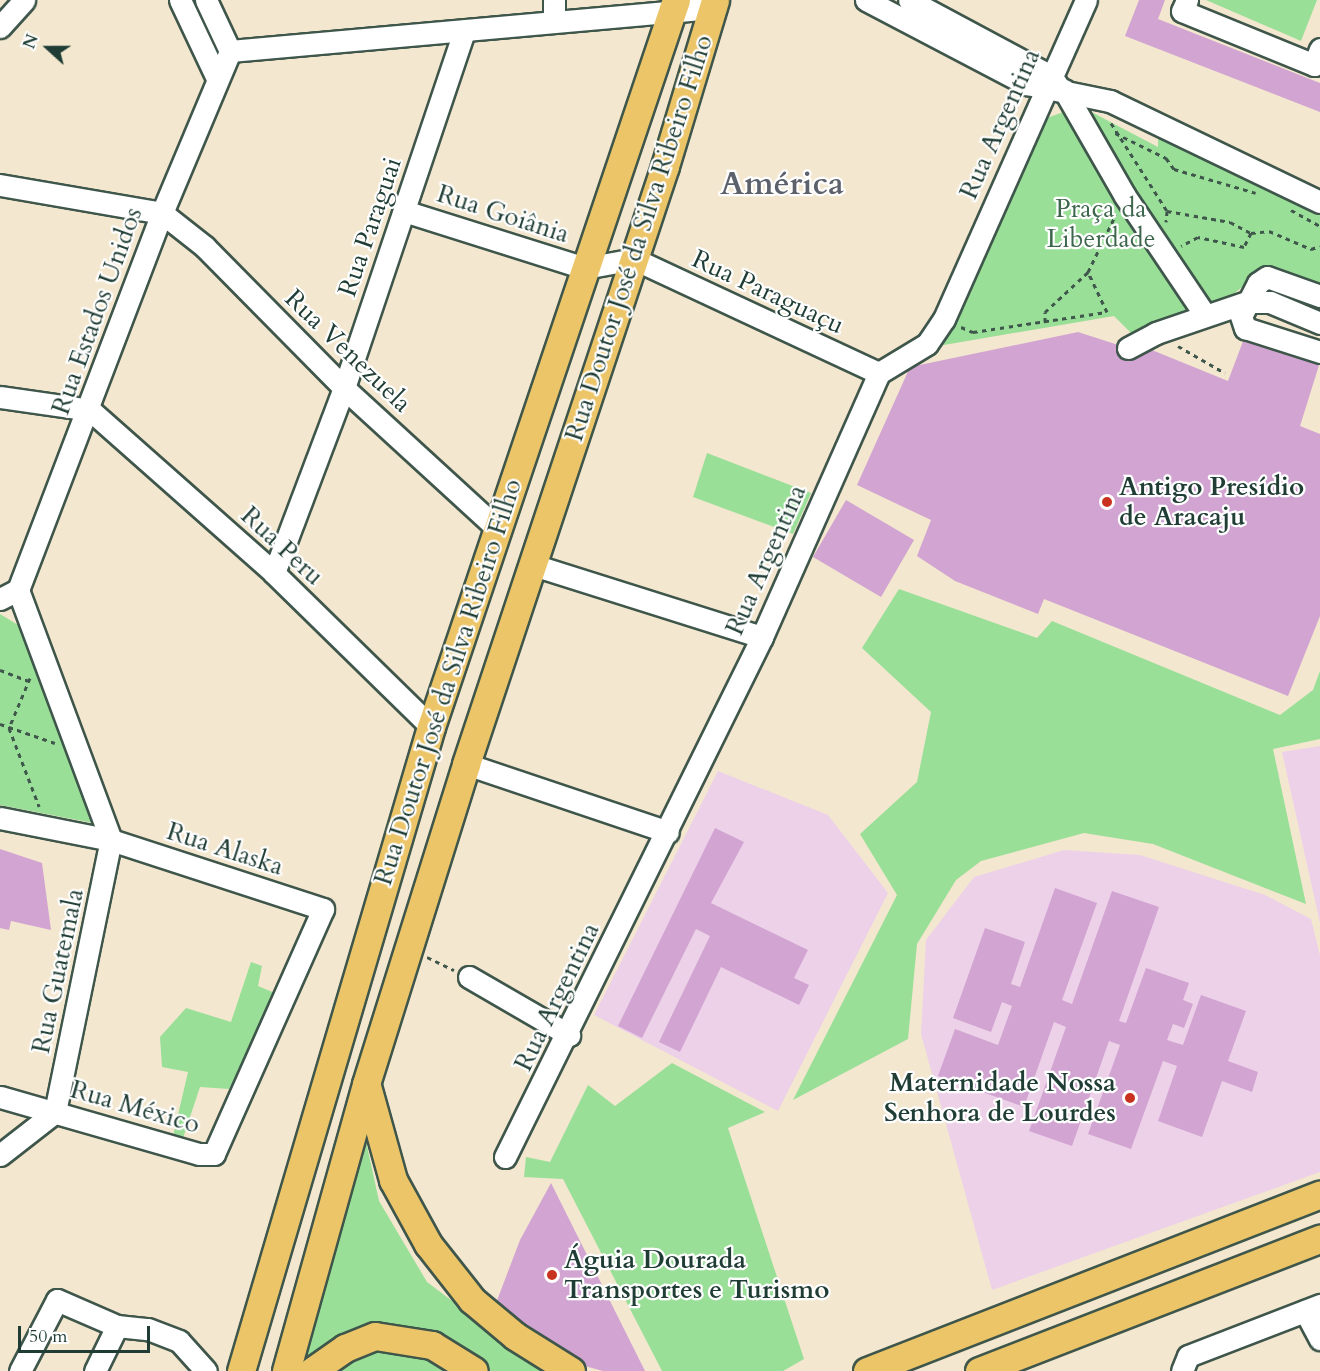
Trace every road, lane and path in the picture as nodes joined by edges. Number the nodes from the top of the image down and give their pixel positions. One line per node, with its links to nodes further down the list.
1 (24, 0): 11 (street)
2 (180, 0): 15 (street)
3 (206, 0): 14 (street)
4 (866, 0): 16 (street)
5 (909, 0): 16 (street)
6 (1086, 0): 16 (street, Rua Argentina)
7 (1186, 0): 13 (street)
8 (714, 4): 9 (street); 32 (main road, Rua Doutor José da Silva Ribeiro Filho)
9 (674, 6): 10 (street); 33 (main road, Rua Doutor José da Silva Ribeiro Filho)
10 (554, 10): 12 (street)
11 (0, 27)
12 (464, 31): 14 (street); 25 (street, Rua Paraguai)
13 (1320, 49)
14 (230, 51): 15 (street, Rua Estados Unidos)
15 (216, 76): 27 (street, Rua Estados Unidos)
16 (1055, 86): 17 (street); 20 (street); 38 (street, Rua Argentina)
17 (1110, 101): 18 (path); 22 (street)
18 (1112, 131): 21 (path); 24 (path)
19 (0, 185): 27 (street)
20 (1125, 196): 34 (path); 37 (street)
21 (1265, 197)
22 (1320, 202)
23 (1285, 204): 28 (path)
24 (1162, 205)
25 (404, 210): 33 (street, Rua Goiânia); 46 (street, Rua Paraguai)
26 (1167, 211): 29 (path)
27 (162, 213): 46 (street, Rua Venezuela); 48 (street, Rua Estados Unidos)
28 (1320, 226)
29 (1251, 233): 30 (path); 31 (path)
30 (1176, 246)
31 (1320, 246)
32 (634, 259): 33 (street); 45 (street, Rua Paraguaçu); 50 (main road, Rua Doutor José da Silva Ribeiro Filho)
33 (585, 268): 49 (main road, Rua Doutor José da Silva Ribeiro Filho)
34 (1088, 272): 39 (path); 39 (path)
35 (1320, 296): 36 (street)
36 (1247, 302): 37 (street); 40 (street); 43 (street)
37 (1205, 315): 41 (street)
38 (944, 320): 39 (path); 45 (street, Rua Argentina)
39 (1045, 322)
40 (1320, 323)
41 (1156, 333): 42 (street); 44 (path)
42 (1128, 348)
43 (1320, 352)
44 (1226, 373)
45 (879, 374): 53 (street, Rua Argentina)
46 (344, 388): 49 (street, Rua Venezuela); 51 (street, Rua Paraguai)
47 (0, 397): 48 (street)
48 (90, 410): 51 (street, Rua Peru); 52 (street, Rua Estados Unidos)
49 (497, 528): 58 (main road, Rua Doutor José da Silva Ribeiro Filho)
50 (533, 565): 53 (street); 61 (main road, Rua Doutor José da Silva Ribeiro Filho)
51 (274, 573): 58 (street, Rua Peru)
52 (9, 595): 54 (street)
53 (762, 637): 64 (street, Rua Argentina)
54 (46, 660): 56 (path); 60 (street)
55 (0, 670): 56 (path)
56 (28, 681): 59 (path)
57 (0, 724): 59 (path)
58 (431, 727): 80 (main road, Rua Doutor José da Silva Ribeiro Filho)
59 (9, 728): 60 (path); 63 (path)
60 (79, 750): 65 (street)
61 (466, 764): 64 (street); 66 (main road, Rua Doutor José da Silva Ribeiro Filho)
62 (0, 818): 63 (street, Rua Alaska)
63 (46, 827): 65 (street, Rua Alaska)
64 (668, 831): 68 (street, Rua Argentina)
65 (111, 840): 71 (street, Rua Guatemala); 72 (street, Rua Alaska)
66 (409, 948): 67 (path); 69 (main road, Rua Doutor José da Silva Ribeiro Filho)
67 (469, 977): 68 (street)
68 (569, 1035): 74 (street, Rua Argentina)
69 (366, 1084): 82 (main road); 86 (main road, Rua Doutor José da Silva Ribeiro Filho)
70 (0, 1097): 71 (street, Rua México)
71 (55, 1112): 72 (street, Rua México); 73 (street)
72 (218, 1149)
73 (0, 1155)
74 (505, 1157)
75 (1320, 1194): 89 (main road)
76 (1320, 1239): 90 (main road)
77 (1313, 1308): 79 (street); 83 (street)
78 (117, 1326): 81 (street); 84 (street); 85 (street)
79 (1320, 1339)
80 (239, 1365)
81 (198, 1366)
82 (580, 1369)
83 (1177, 1369)
84 (20, 1371)
85 (95, 1371)
86 (286, 1371)
87 (312, 1371): 88 (main road)
88 (474, 1371)
89 (867, 1371)
90 (979, 1371)

